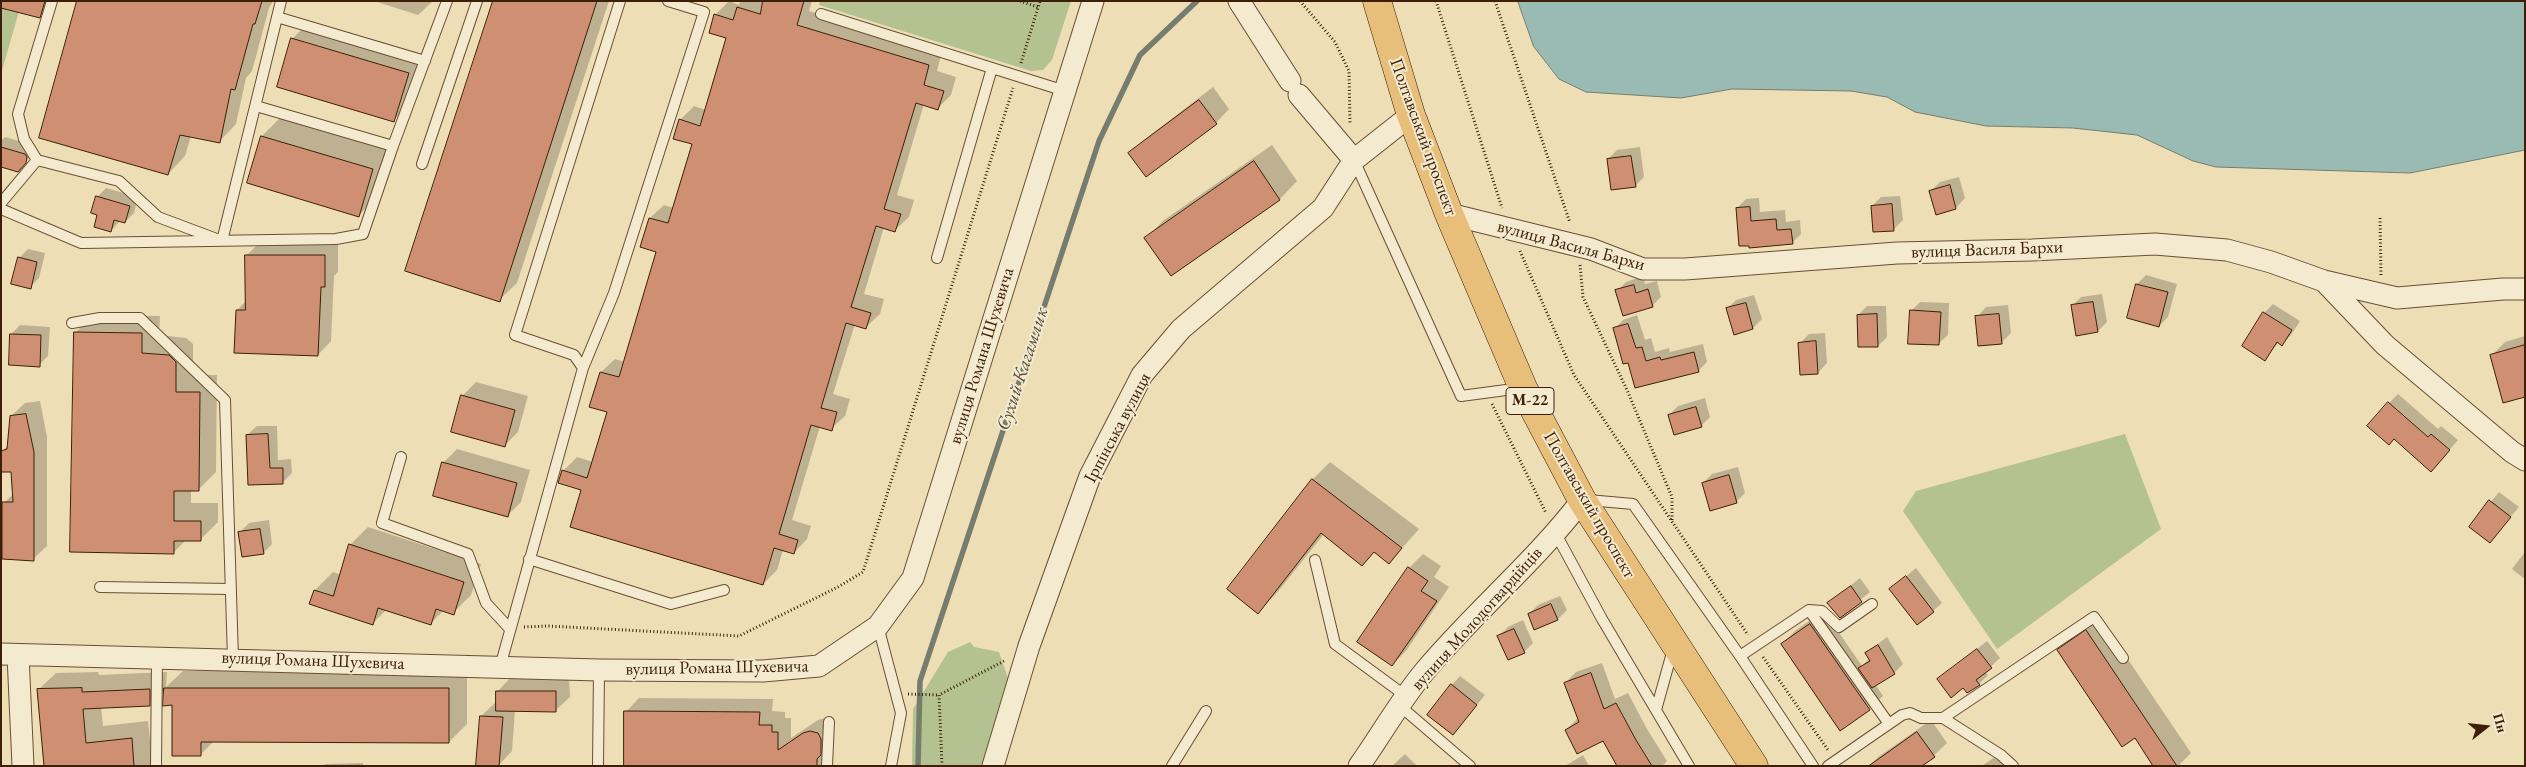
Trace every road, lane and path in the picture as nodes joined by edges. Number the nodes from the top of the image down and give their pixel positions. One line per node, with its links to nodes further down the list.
1 (52, 1): 24 (lane)
2 (281, 1): 16 (lane)
3 (447, 1): 17 (lane)
4 (477, 1): 26 (lane)
5 (620, 1): 38 (lane)
6 (668, 1): 38 (lane)
7 (1020, 1): 14 (path)
8 (1040, 1): 14 (path)
9 (1093, 1): 20 (street, вулиця Романа Шухевича)
10 (1239, 1): 25 (street)
11 (1300, 1): 25 (path)
12 (1377, 1): 22 (highway, Полтавський проспект / М-22)
13 (1436, 1): 31 (path)
14 (1038, 7): 19 (path)
15 (820, 14): 18 (lane)
16 (277, 17): 17 (lane); 21 (lane)
17 (425, 61): 23 (lane)
18 (992, 68): 19 (lane); 33 (lane)
19 (1017, 75): 20 (lane); 53 (path)
20 (1065, 91): 52 (street, вулиця Романа Шухевича)
21 (256, 106): 23 (lane); 32 (lane)
22 (1411, 115): 25 (street, Ірпінська вулиця); 29 (highway, Полтавський проспект / М-22)
23 (394, 146): 32 (lane)
24 (37, 160): 27 (lane); 32 (lane)
25 (1354, 160): 40 (lane); 56 (street, Ірпінська вулиця)
26 (422, 164)
27 (1, 203)
28 (1, 209): 32 (lane)
29 (1449, 214): 31 (street, вулиця Василя Бархи); 39 (highway, Полтавський проспект / М-22)
30 (2380, 218): 36 (path)
31 (1511, 229): 34 (street, вулиця Василя Бархи); 55 (path)
32 (222, 241)
33 (937, 258)
34 (2324, 281): 36 (street, вулиця Василя Бархи); 42 (street)
35 (2525, 289): 36 (street, вулиця Василя Бархи)
36 (2379, 294)
37 (72, 323): 48 (lane)
38 (583, 368): 45 (lane)
39 (1523, 388): 40 (lane); 43 (highway, Полтавський проспект / М-22)
40 (1486, 393): 44 (path)
41 (401, 457): 53 (lane)
42 (2525, 460)
43 (1582, 500): 44 (street, вулиця Молодогвардійців); 54 (highway, Полтавський проспект / М-22); 58 (lane)
44 (1556, 534): 66 (street, вулиця Молодогвардійців); 67 (lane)
45 (529, 559): 49 (lane); 53 (lane)
46 (1315, 560): 66 (lane)
47 (100, 587): 48 (lane)
48 (231, 589): 61 (lane)
49 (724, 590)
50 (1872, 604): 51 (lane)
51 (1810, 610): 55 (lane); 71 (lane)
52 (878, 626): 63 (street, вулиця Романа Шухевича); 77 (lane)
53 (509, 628): 62 (lane)
54 (1674, 645): 67 (lane); 84 (highway, Полтавський проспект / М-22)
55 (1755, 645): 58 (lane); 72 (path)
56 (1029, 646): 65 (path); 79 (street, Ірпінська вулиця)
57 (10, 655): 59 (street, вулиця Романа Шухевича); 73 (street)
58 (1740, 656): 85 (lane)
59 (157, 658): 61 (street, вулиця Романа Шухевича); 74 (lane)
60 (2123, 658): 69 (lane)
61 (233, 659): 62 (street, вулиця Романа Шухевича)
62 (500, 666): 63 (street, вулиця Романа Шухевича)
63 (598, 670): 75 (lane)
64 (913, 694): 65 (path)
65 (939, 696): 78 (path)
66 (1403, 702): 81 (street, вулиця Молодогвардійців); 82 (lane)
67 (1656, 710): 83 (lane)
68 (1206, 711): 80 (lane)
69 (1943, 718): 71 (lane); 86 (lane)
70 (829, 722): 76 (lane)
71 (1889, 724): 72 (lane)
72 (1832, 764)
73 (23, 766)
74 (156, 766)
75 (598, 766)
76 (828, 766)
77 (891, 766)
78 (942, 766)
79 (993, 766)
80 (1172, 766)
81 (1359, 766)
82 (1470, 766)
83 (1688, 766)
84 (1754, 766)
85 (1813, 766)
86 (2013, 766)

